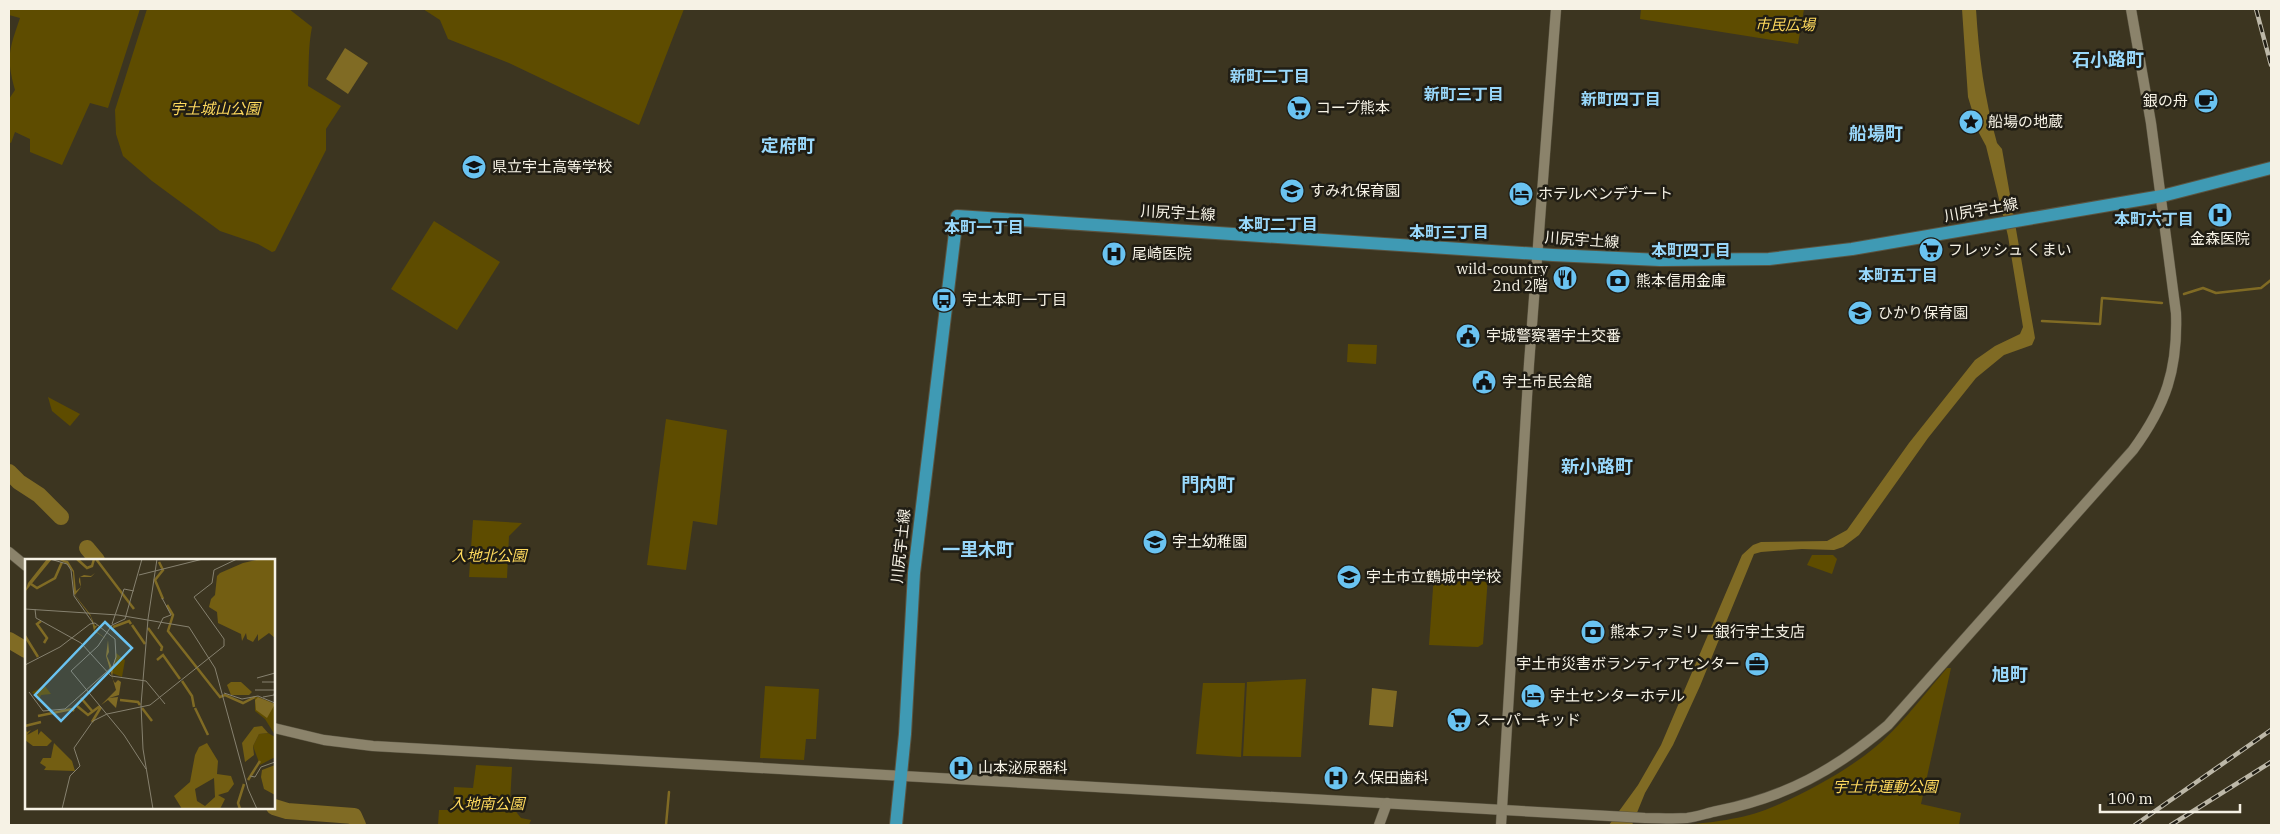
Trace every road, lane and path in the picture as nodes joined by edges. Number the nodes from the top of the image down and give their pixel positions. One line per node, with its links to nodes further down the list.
1 (1556, 9): 5 (street)
2 (2131, 9): 4 (street)
3 (2271, 168): 4 (main road, 川尻宇土線)
4 (2162, 196): 5 (main road, 川尻宇土線); 11 (street)
5 (1538, 253): 9 (main road, 川尻宇土線); 11 (street)
6 (9, 552): 7 (street)
7 (25, 565)
8 (275, 728): 9 (street)
9 (900, 776): 10 (street); 12 (main road, 川尻宇土線)
10 (1387, 803): 11 (street); 13 (street)
11 (1502, 809): 14 (street)
12 (896, 825)
13 (1379, 825)
14 (1501, 825)

